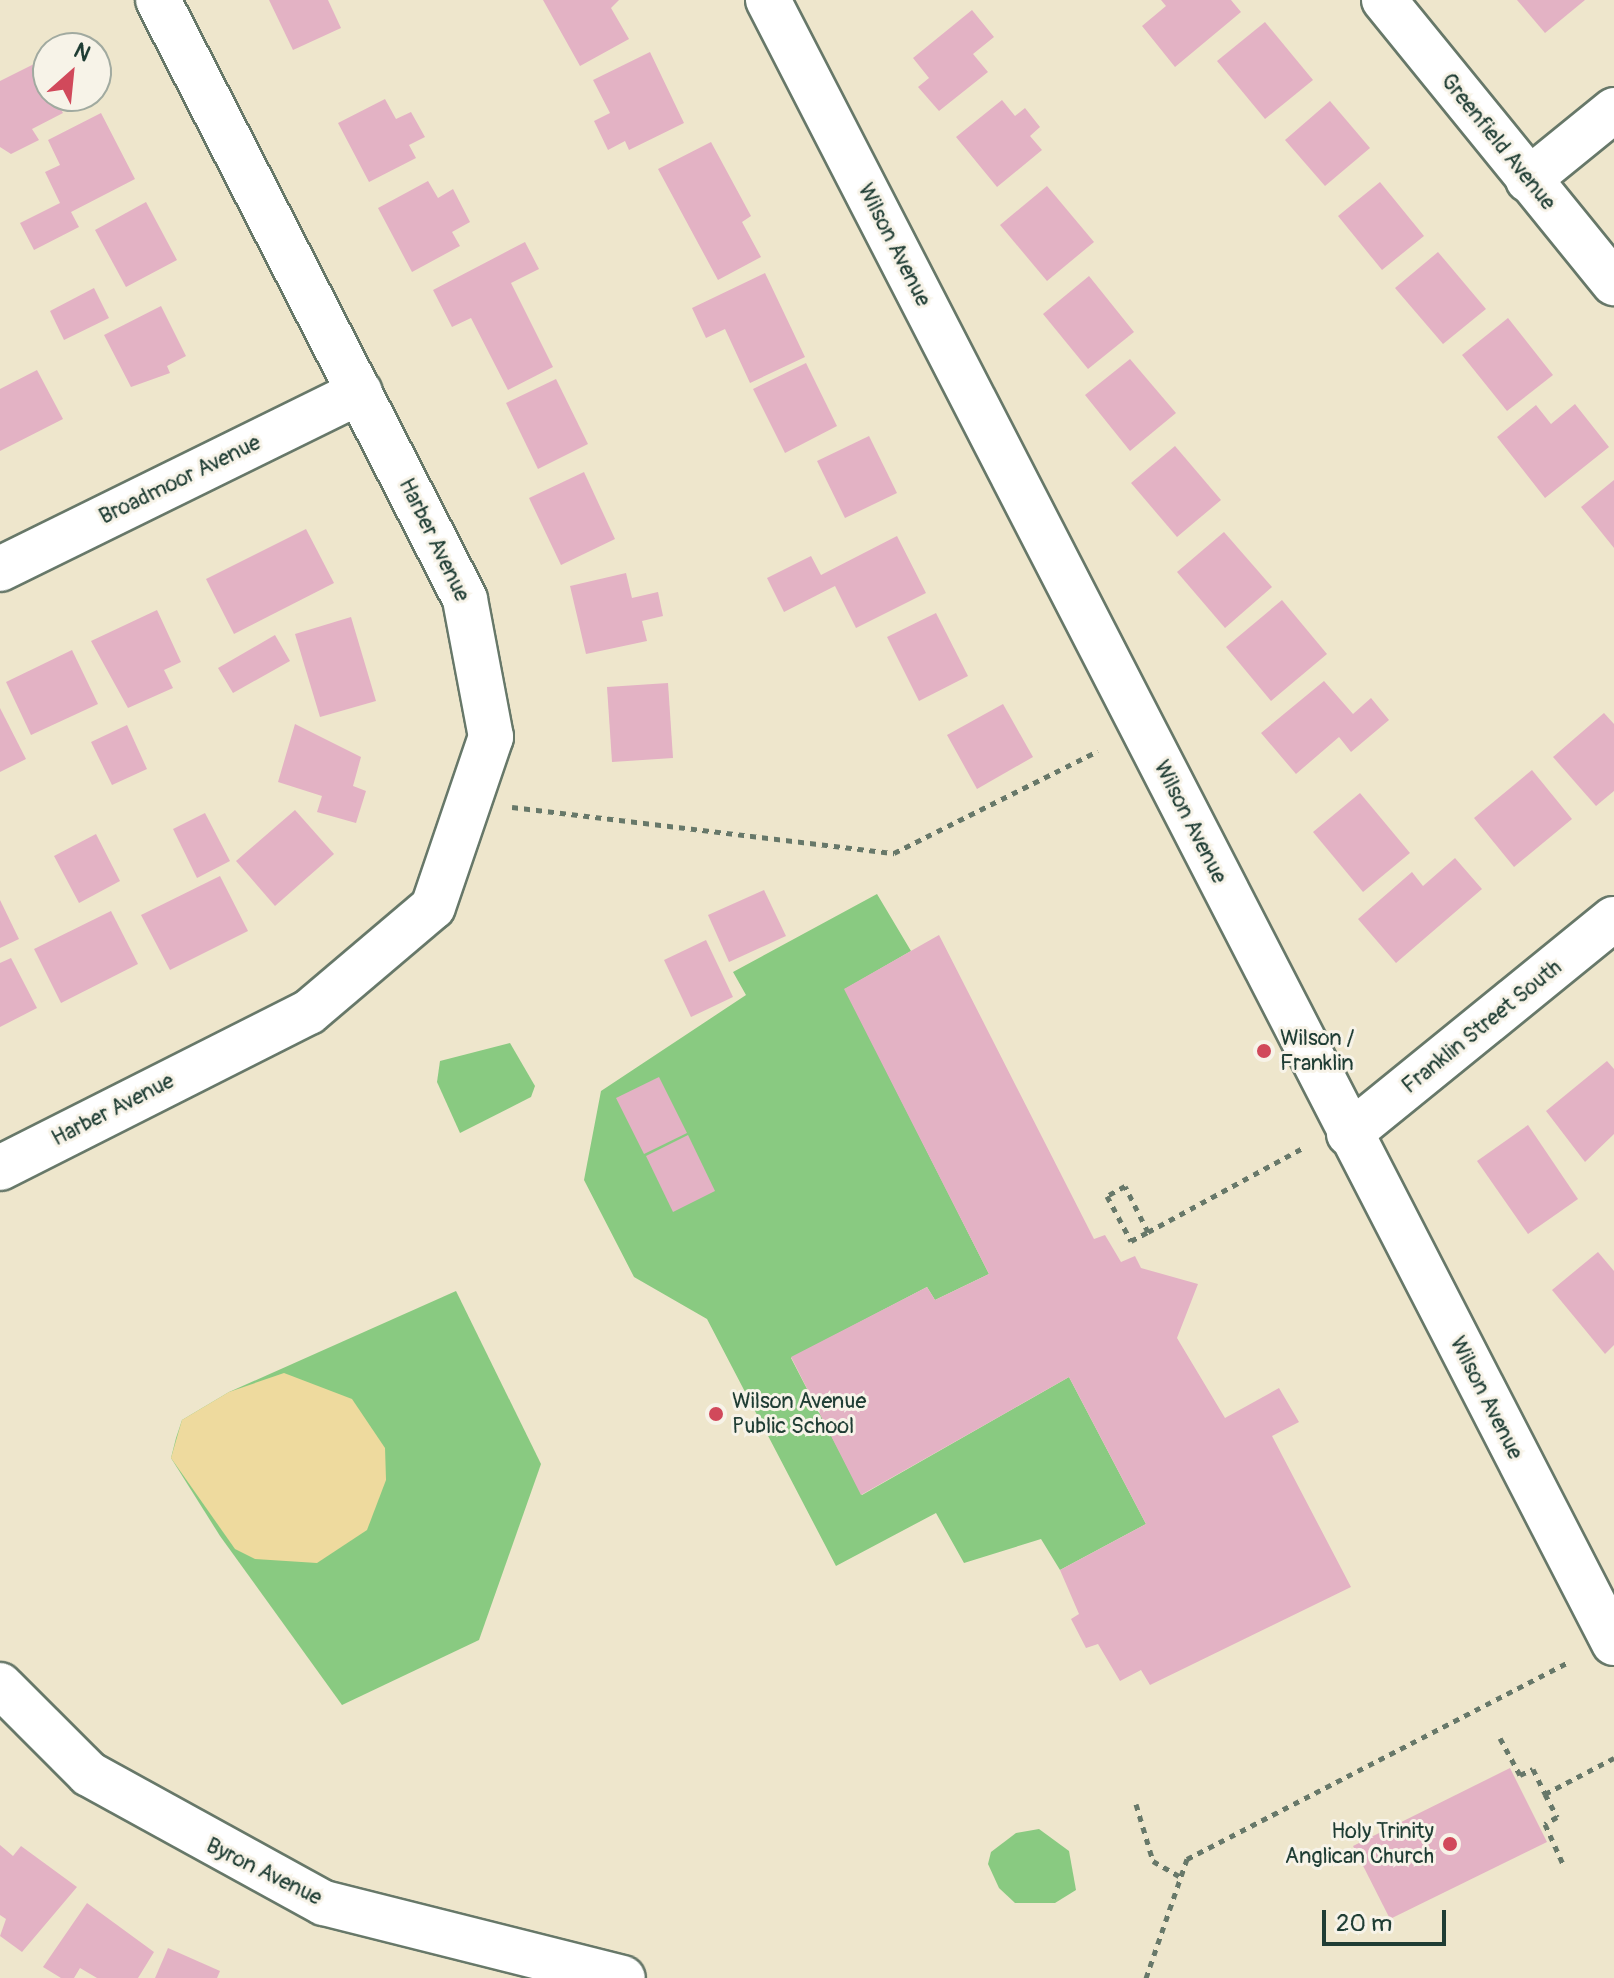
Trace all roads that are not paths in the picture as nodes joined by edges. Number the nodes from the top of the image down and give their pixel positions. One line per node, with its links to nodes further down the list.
1 (158, 0): 7 (street, Harber Avenue)
2 (768, 0): 10 (street, Wilson Avenue)
3 (1384, 0): 5 (street, Greenfield Avenue)
4 (1614, 110): 5 (street)
5 (1528, 180): 6 (street, Greenfield Avenue)
6 (1614, 283)
7 (360, 392): 8 (street, Broadmoor Avenue); 11 (street, Harber Avenue)
8 (0, 569)
9 (1614, 919): 10 (street, Franklin Street South)
10 (1349, 1134): 12 (street, Wilson Avenue)
11 (0, 1168)
12 (1614, 1643)
13 (0, 1685): 14 (street, Byron Avenue)
14 (564, 1972): 15 (street, Byron Avenue)
15 (623, 1978)

